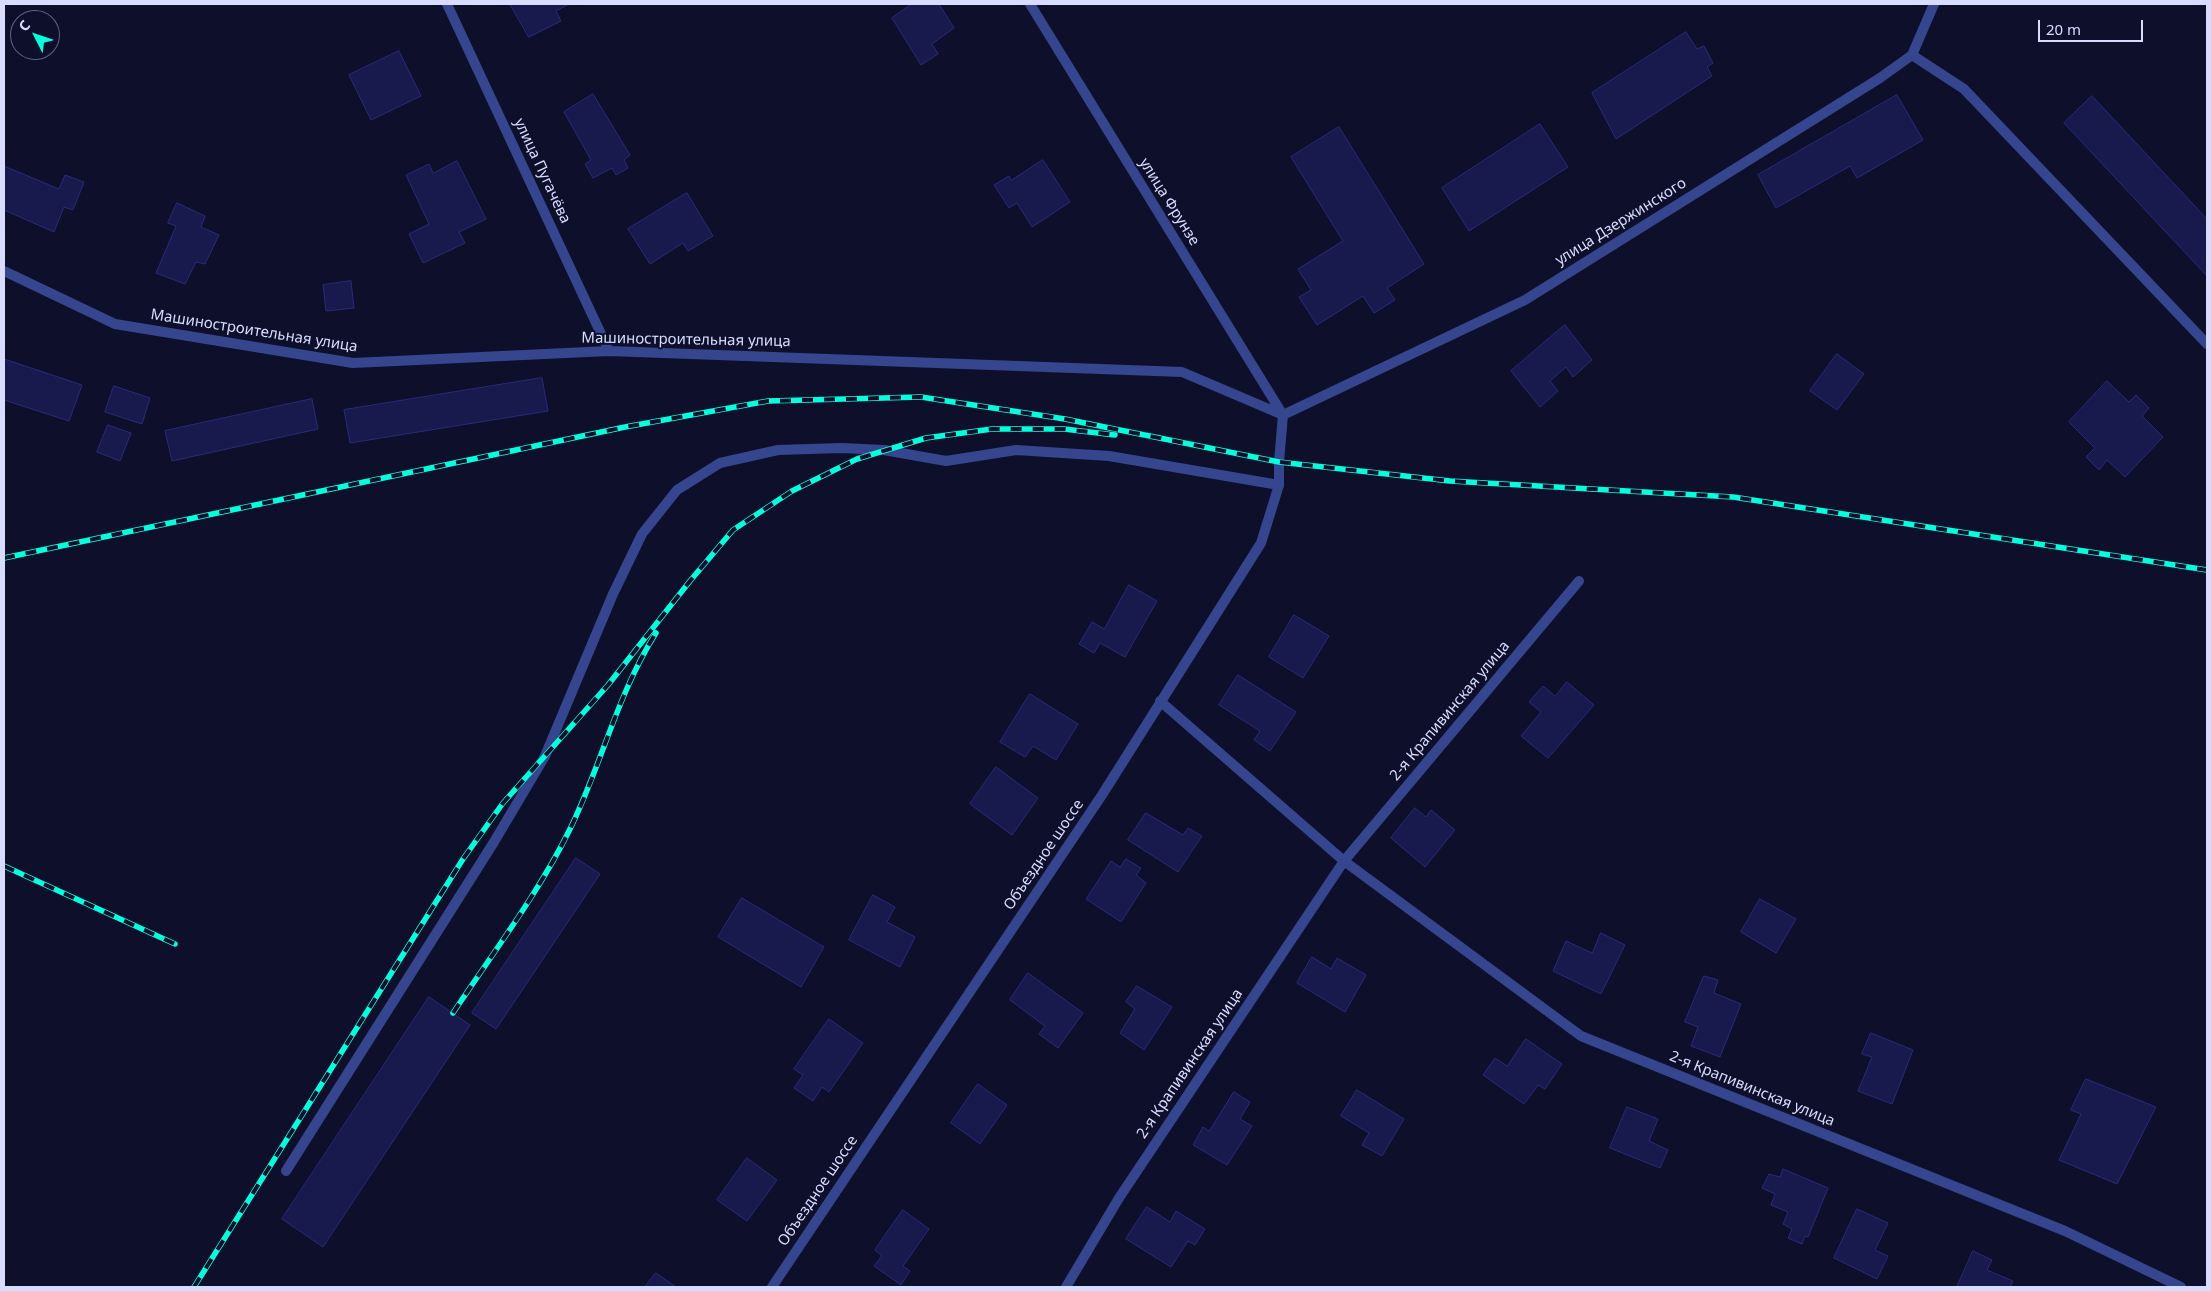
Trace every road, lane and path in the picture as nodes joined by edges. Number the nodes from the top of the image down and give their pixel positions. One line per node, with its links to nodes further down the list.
1 (447, 4): 7 (street, улица Пугачёва)
2 (1030, 4): 8 (street, улица Фрунзе)
3 (1934, 4): 4 (street, улица Дзержинского)
4 (1912, 54): 6 (street); 8 (street, улица Дзержинского)
5 (4, 271): 7 (street, Машиностроительная улица)
6 (2207, 344)
7 (609, 351): 8 (street, Машиностроительная улица)
8 (1283, 415): 9 (street, Объездное шоссе)
9 (1279, 485): 11 (street, Объездное шоссе); 13 (street)
10 (1579, 581): 12 (street, 2-я Крапивинская улица)
11 (1160, 701): 12 (street, 2-я Крапивинская улица); 14 (street, Объездное шоссе)
12 (1344, 861): 15 (street, 2-я Крапивинская улица); 16 (street, 2-я Крапивинская улица)
13 (286, 1171)
14 (772, 1287)
15 (1066, 1287)
16 (2182, 1287)

